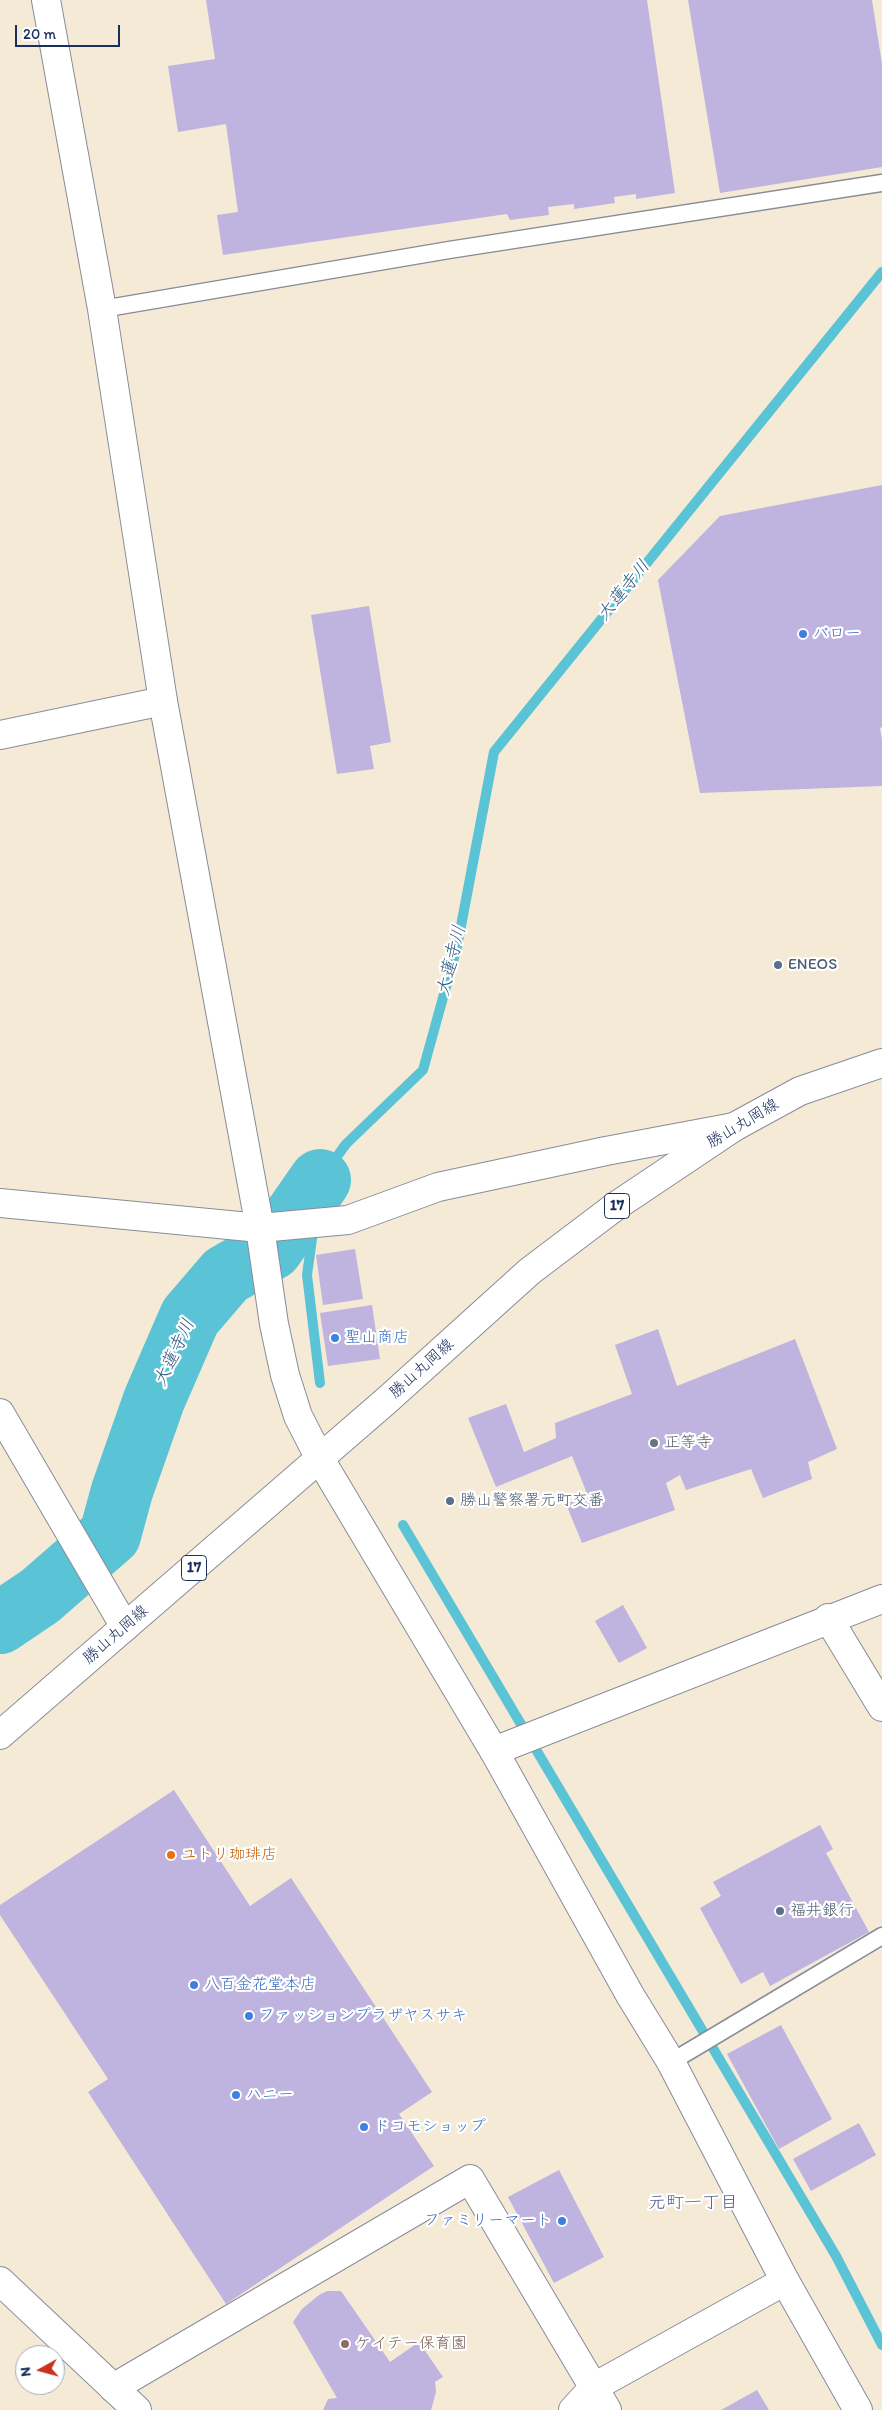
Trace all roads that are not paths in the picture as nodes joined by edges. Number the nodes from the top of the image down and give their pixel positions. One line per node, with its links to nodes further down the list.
1 (46, 0): 3 (street)
2 (882, 183): 3 (lane)
3 (102, 309): 4 (street)
4 (163, 701): 5 (street); 9 (street)
5 (0, 735)
6 (882, 1063): 7 (street, 勝山丸岡線 / 17)
7 (734, 1127): 9 (street); 11 (street, 勝山丸岡線 / 17)
8 (0, 1203): 9 (street)
9 (260, 1228): 11 (street)
10 (0, 1413): 14 (street)
11 (320, 1459): 14 (street, 勝山丸岡線 / 17); 17 (street)
12 (882, 1599): 13 (street)
13 (828, 1618): 15 (street); 17 (street)
14 (125, 1628): 16 (street, 勝山丸岡線 / 17)
15 (882, 1707)
16 (0, 1735)
17 (494, 1751): 19 (street)
18 (882, 1936): 19 (lane)
19 (671, 2062): 21 (street)
20 (0, 2281): 22 (street)
21 (785, 2282): 23 (street); 26 (street)
22 (113, 2388): 23 (street); 24 (street)
23 (601, 2399): 25 (street)
24 (137, 2410)
25 (573, 2410)
26 (858, 2410)

